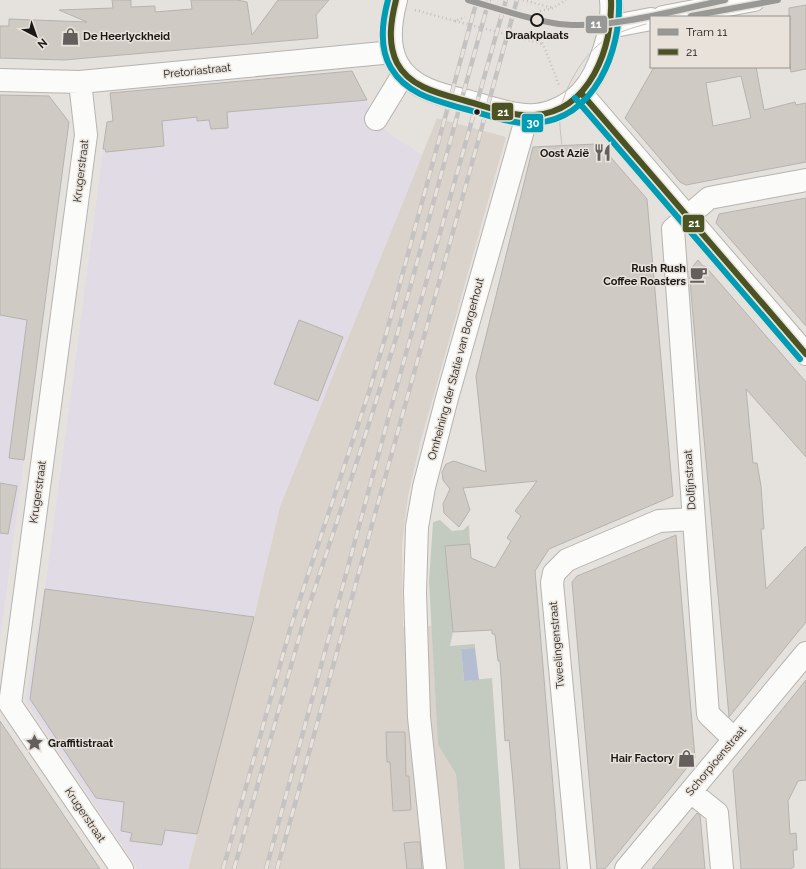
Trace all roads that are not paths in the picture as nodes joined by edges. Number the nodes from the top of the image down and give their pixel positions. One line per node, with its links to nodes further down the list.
1 (611, 0): 6 (street)
2 (754, 0): 4 (street)
3 (396, 2): 7 (street)
4 (668, 16)
5 (650, 19): 6 (street)
6 (609, 27): 11 (street)
7 (393, 52): 8 (street); 10 (street, Pretoriastraat)
8 (404, 73): 12 (street); 13 (street)
9 (0, 80): 10 (street, Pretoriastraat)
10 (80, 82): 21 (street, Krugerstraat)
11 (573, 99): 12 (street); 15 (street)
12 (527, 116): 22 (street, Omheining der Statie van Borgerhout)
13 (376, 119)
14 (806, 180): 15 (street)
15 (688, 216): 16 (street); 17 (street, Dolfijnstraat)
16 (806, 354)
17 (693, 519): 19 (street, Dolfijnstraat); 23 (street, Tweelingenstraat)
18 (806, 653): 19 (street, Schorpioenstraat)
19 (734, 739): 20 (street, Schorpioenstraat)
20 (691, 792): 24 (street, Schorpioenstraat); 25 (street)
21 (122, 869)
22 (435, 869)
23 (579, 869)
24 (626, 869)
25 (722, 869)

